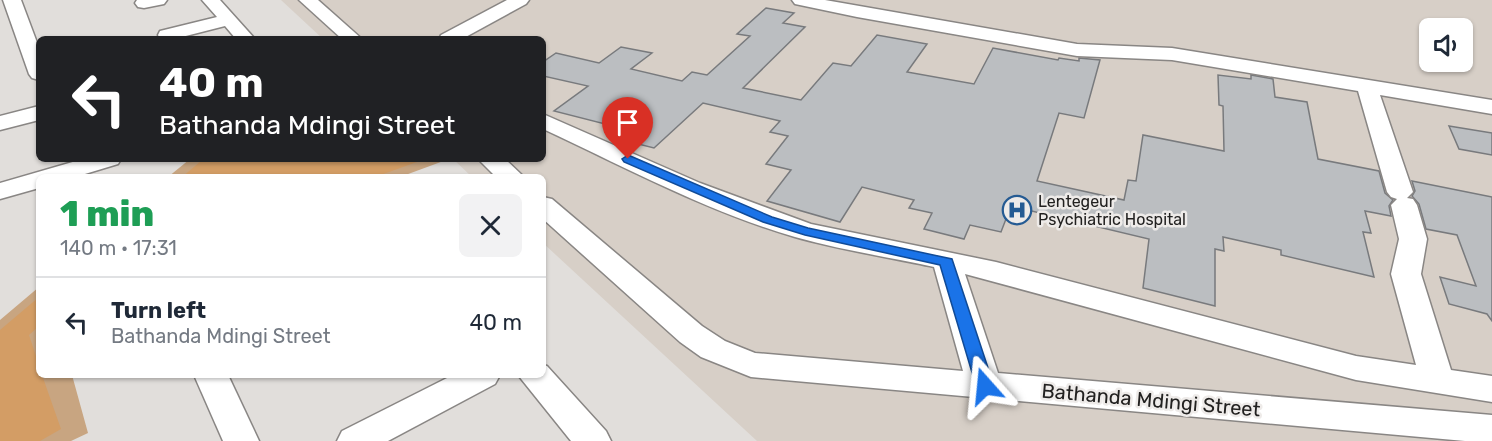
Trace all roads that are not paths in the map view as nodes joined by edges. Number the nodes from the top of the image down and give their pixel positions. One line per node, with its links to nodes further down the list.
1 (211, 0): 6 (street)
2 (308, 0): 9 (street)
3 (520, 0): 10 (street)
4 (801, 0): 12 (street)
5 (19, 2): 11 (street)
6 (229, 20): 7 (street); 8 (street)
7 (166, 35)
8 (243, 36)
9 (350, 36)
10 (454, 36)
11 (36, 63)
12 (1367, 86): 13 (street); 28 (street)
13 (1492, 106)
14 (36, 114): 15 (street)
15 (0, 123)
16 (546, 123): 24 (street)
17 (494, 162): 20 (street)
18 (72, 164): 19 (street)
19 (54, 174)
20 (508, 174)
21 (36, 181): 22 (street)
22 (0, 191)
23 (546, 208): 29 (street, Bathanda Mdingi Street)
24 (946, 262): 28 (street); 29 (street)
25 (212, 378): 32 (street)
26 (477, 378): 33 (street)
27 (538, 378): 34 (street)
28 (1438, 382): 30 (street)
29 (985, 386): 31 (street, Bathanda Mdingi Street)
30 (1492, 389)
31 (1492, 429)
32 (241, 441)
33 (355, 441)
34 (593, 441)

